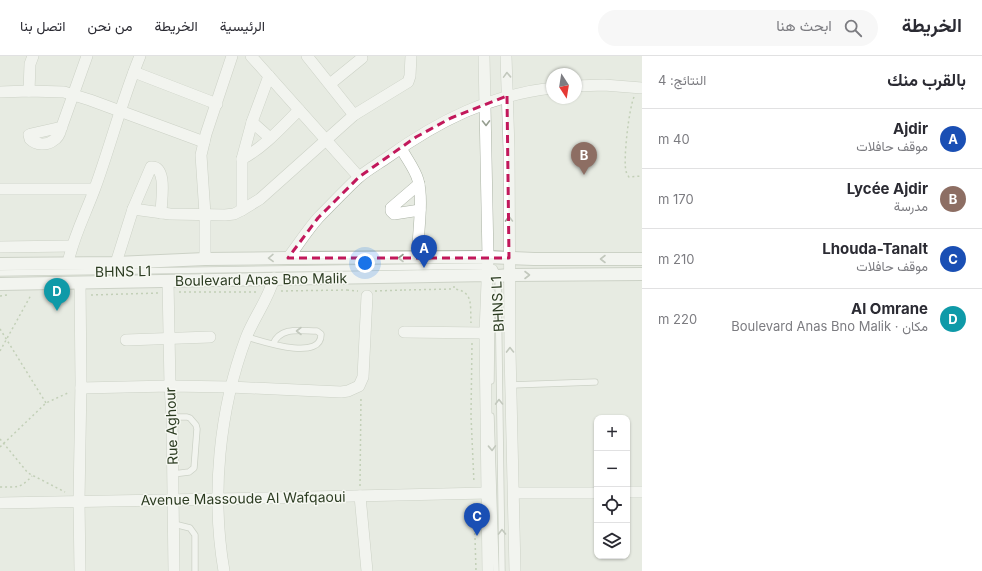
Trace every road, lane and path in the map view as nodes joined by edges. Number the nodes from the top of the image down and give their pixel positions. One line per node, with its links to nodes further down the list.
1 (33, 56): 17 (street)
2 (87, 56): 19 (street)
3 (140, 56): 11 (street)
4 (232, 56): 21 (street)
5 (251, 56): 12 (street)
6 (307, 56): 13 (street)
7 (411, 56): 25 (street)
8 (484, 56): 22 (street)
9 (506, 56): 20 (street, one-way to 9)
10 (362, 57): 13 (street)
11 (134, 72): 21 (street); 23 (street)
12 (269, 76): 24 (street); 26 (street)
13 (330, 84): 25 (street)
14 (582, 86): 15 (street)
15 (640, 88): 33 (path)
16 (546, 89): 20 (street)
17 (29, 91): 18 (street); 19 (street)
18 (0, 92)
19 (73, 95): 23 (street); 27 (street)
20 (507, 96): 22 (street); 47 (street, one-way to 20)
21 (217, 104): 30 (street)
22 (485, 104): 31 (street); 53 (street, one-way to 53)
23 (119, 110): 30 (street); 37 (street)
24 (299, 110): 28 (street); 29 (street)
25 (354, 115): 29 (street)
26 (252, 122): 28 (street); 32 (street)
27 (62, 128)
28 (270, 138): 32 (street)
29 (326, 141): 34 (street); 39 (street)
30 (204, 142): 42 (street)
31 (401, 148): 34 (street); 35 (street)
32 (242, 159): 39 (street)
33 (642, 176)
34 (359, 178): 45 (street)
35 (419, 184): 40 (street); 40 (street)
36 (0, 189): 37 (street)
37 (94, 189): 43 (street)
38 (133, 209): 41 (street); 41 (street); 51 (street)
39 (242, 210): 42 (street)
40 (420, 210): 46 (street)
41 (161, 213): 42 (street)
42 (205, 214): 48 (street)
43 (72, 246): 44 (street); 50 (street)
44 (0, 247)
45 (288, 258): 46 (street, Boulevard Anas Bno Malik, one-way to 45); 48 (street, Boulevard Anas Bno Malik, one-way to 48)
46 (418, 258): 53 (street, Boulevard Anas Bno Malik)
47 (510, 258): 49 (street, Boulevard Anas Bno Malik, one-way to 47); 53 (street, Boulevard Anas Bno Malik); 53 (street)
48 (205, 259): 51 (street, Boulevard Anas Bno Malik)
49 (642, 259)
50 (68, 263): 51 (street, Boulevard Anas Bno Malik); 52 (street, Boulevard Anas Bno Malik)
51 (116, 263)
52 (0, 264)
53 (493, 270): 54 (lane, BHNS L1); 55 (street, Boulevard Anas Bno Malik, one-way to 55); 56 (street, Boulevard Anas Bno Malik); 68 (street); 77 (street, one-way to 53); 109 (lane, BHNS L1, one-way to 109); 110 (lane, BHNS L1, one-way to 53)
54 (0, 274)
55 (642, 274)
56 (453, 275): 57 (street, Boulevard Anas Bno Malik); 62 (path)
57 (403, 276): 58 (street, Boulevard Anas Bno Malik); 62 (path)
58 (274, 278): 59 (street, Boulevard Anas Bno Malik); 70 (street)
59 (168, 281): 60 (street, Boulevard Anas Bno Malik); 71 (street, Rue Aghour)
60 (80, 282): 61 (street, Boulevard Anas Bno Malik); 81 (street)
61 (0, 284)
62 (454, 289): 67 (path)
63 (31, 295): 72 (path)
64 (367, 296): 79 (street)
65 (0, 329): 72 (path)
66 (404, 332): 67 (street)
67 (472, 332): 68 (street); 95 (path)
68 (485, 332): 92 (street)
69 (210, 337): 71 (street)
70 (247, 337): 74 (lane); 80 (street)
71 (169, 338): 73 (street); 78 (street, Rue Aghour)
72 (6, 339): 75 (path); 82 (path)
73 (126, 340)
74 (273, 344): 74 (lane, one-way to 74)
75 (0, 351)
76 (595, 382): 77 (lane)
77 (511, 385): 93 (street)
78 (170, 386): 80 (street); 81 (street); 83 (street, Rue Aghour)
79 (359, 386): 80 (street); 96 (path)
80 (230, 387): 98 (street)
81 (81, 388): 82 (path); 99 (street)
82 (46, 402): 85 (path)
83 (172, 417): 87 (street, Rue Aghour); 87 (lane)
84 (0, 438): 85 (path)
85 (4, 443): 86 (path); 88 (path)
86 (0, 446)
87 (173, 474): 97 (street, Rue Aghour)
88 (32, 476): 89 (path); 99 (path)
89 (0, 487)
90 (630, 492): 91 (street)
91 (642, 492)
92 (487, 493): 95 (street, Avenue Massoude Al Wafqaoui); 108 (street)
93 (514, 493): 94 (street); 111 (street)
94 (594, 493)
95 (474, 494): 96 (street, Avenue Massoude Al Wafqaoui); 107 (path)
96 (360, 496): 98 (street, Avenue Massoude Al Wafqaoui); 106 (street)
97 (172, 500): 98 (street, Avenue Massoude Al Wafqaoui); 99 (street, Avenue Massoude Al Wafqaoui); 101 (street, Rue Aghour)
98 (218, 500): 105 (street)
99 (74, 501): 100 (street, Avenue Massoude Al Wafqaoui); 102 (street)
100 (0, 503)
101 (174, 524): 103 (street, Rue Aghour); 104 (lane)
102 (80, 571)
103 (174, 571)
104 (195, 571)
105 (224, 571)
106 (367, 571)
107 (476, 571)
108 (488, 571)
109 (496, 571)
110 (502, 571)
111 (516, 571)

